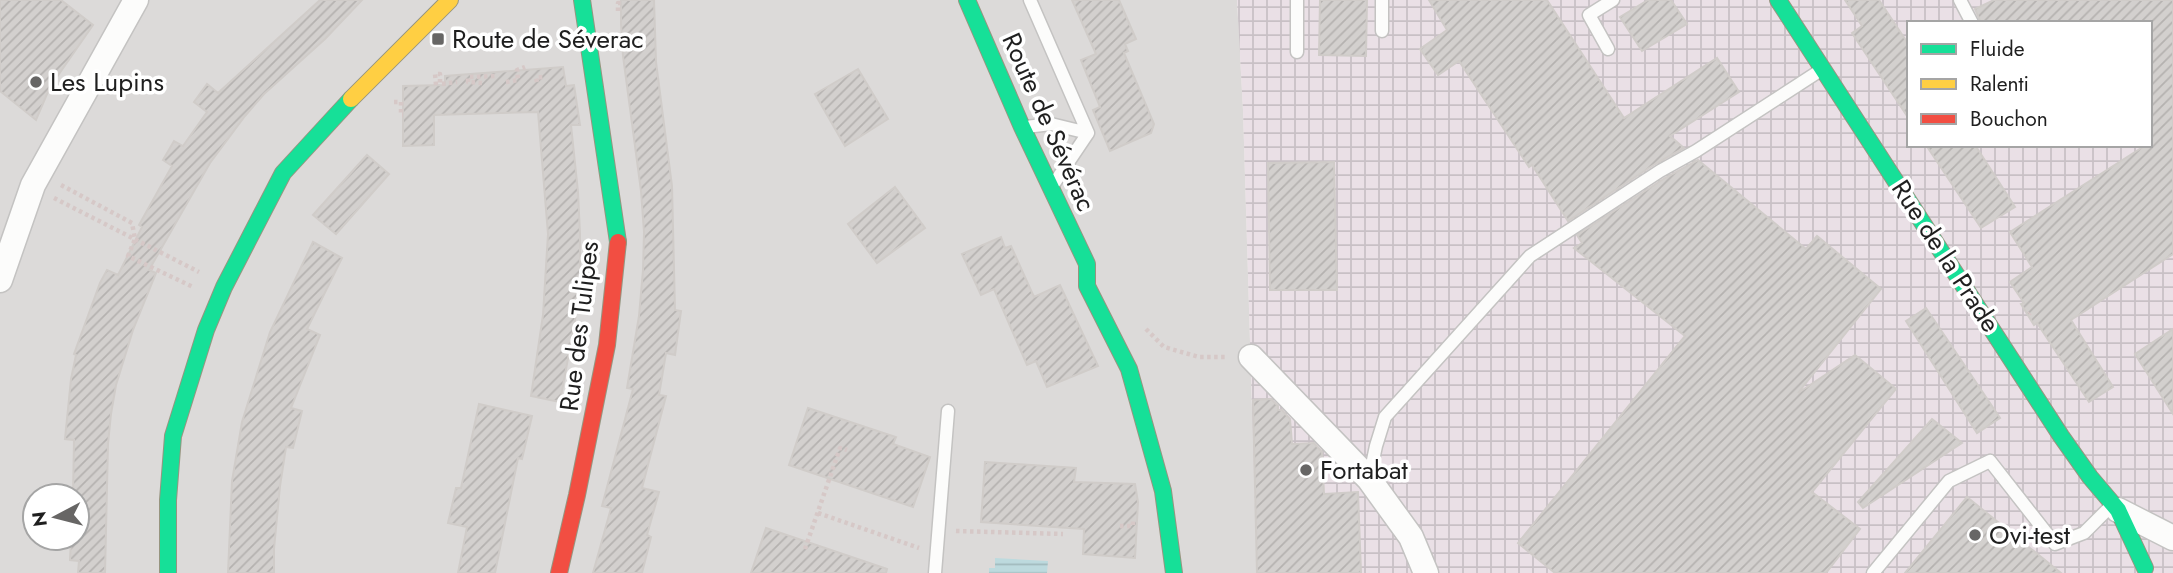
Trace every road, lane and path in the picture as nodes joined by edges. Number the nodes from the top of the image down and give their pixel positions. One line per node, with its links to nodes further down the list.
1 (136, 0): 36 (street)
2 (450, 0): 55 (street)
3 (582, 0): 56 (street, Rue des Tulipes)
4 (967, 0): 26 (street, Route de Sévérac)
5 (1030, 0): 27 (lane)
6 (1297, 0): 14 (lane)
7 (1382, 0): 12 (lane)
8 (1613, 0): 13 (lane)
9 (1779, 0): 16 (street, Rue de la Prade)
10 (1960, 0): 11 (lane)
11 (1971, 21)
12 (1382, 31)
13 (1608, 49)
14 (1297, 52)
15 (525, 67): 20 (path)
16 (1824, 68): 44 (lane); 45 (street, Rue de la Prade)
17 (496, 76): 22 (path)
18 (543, 77): 21 (path)
19 (457, 82): 23 (path)
20 (506, 82)
21 (537, 82)
22 (482, 83)
23 (436, 85)
24 (398, 102): 25 (path)
25 (403, 115)
26 (1022, 127): 27 (lane); 29 (street, Route de Sévérac)
27 (1088, 133): 29 (lane)
28 (60, 184): 31 (path)
29 (1051, 189): 32 (street, Route de Sévérac)
30 (81, 211): 31 (path)
31 (135, 239): 33 (path); 34 (path)
32 (1087, 264): 35 (street); 41 (street, Route de Sévérac)
33 (189, 266)
34 (204, 274)
35 (1103, 274)
36 (0, 280)
37 (1121, 319): 41 (street, Route de Sévérac)
38 (1139, 322): 39 (path)
39 (1199, 357)
40 (1251, 357): 44 (street)
41 (1129, 369): 58 (street, Route de Sévérac)
42 (948, 411): 49 (lane)
43 (846, 450): 46 (path)
44 (1369, 479): 59 (street)
45 (2116, 507): 51 (street, Rue de la Prade); 54 (street, Rue de la Prade); 60 (lane)
46 (818, 513): 52 (path); 53 (path)
47 (1133, 523): 48 (path)
48 (1120, 526)
49 (938, 531): 50 (path); 53 (lane)
50 (1063, 534)
51 (2173, 538): 54 (street)
52 (805, 549)
53 (936, 554): 57 (lane)
54 (2144, 570)
55 (168, 573)
56 (559, 573)
57 (935, 573)
58 (1174, 573)
59 (1426, 573)
60 (1873, 573)

